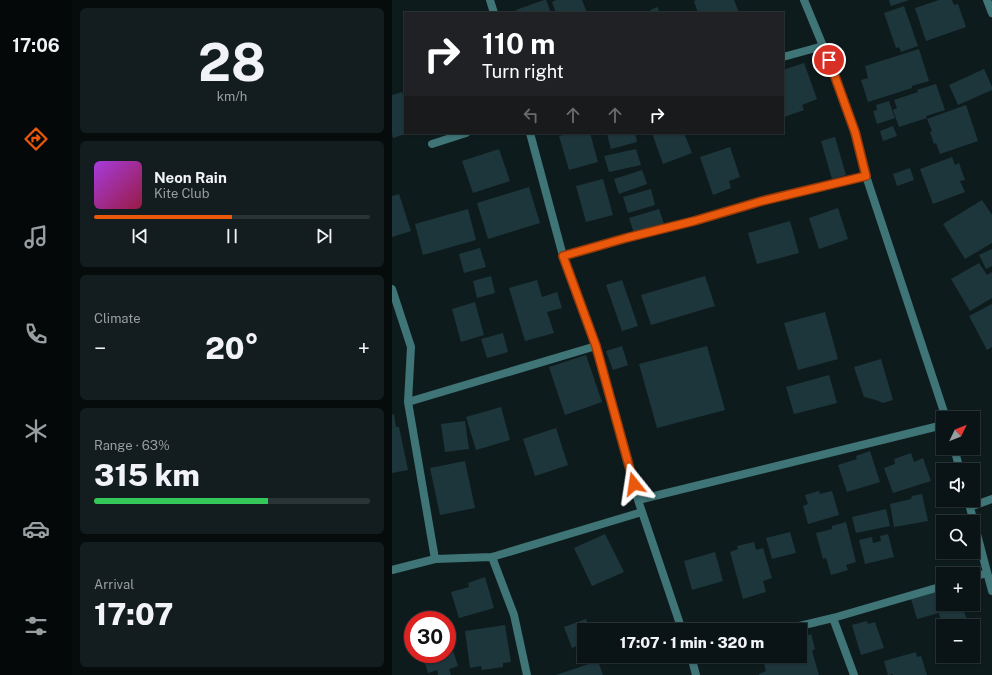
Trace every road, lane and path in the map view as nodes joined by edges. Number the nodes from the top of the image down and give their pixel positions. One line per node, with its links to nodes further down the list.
1 (490, 0): 4 (street)
2 (804, 0): 6 (street)
3 (987, 0): 5 (street)
4 (494, 12)
5 (992, 13)
6 (823, 46): 7 (street); 11 (street)
7 (784, 57)
8 (463, 134): 10 (street)
9 (530, 134): 12 (street)
10 (432, 144)
11 (866, 176): 12 (street); 16 (street)
12 (563, 256): 14 (street)
13 (392, 289): 15 (street)
14 (596, 346): 15 (street); 19 (street)
15 (408, 402): 24 (street)
16 (944, 411)
17 (936, 427): 19 (street)
18 (992, 499): 20 (street)
19 (638, 500): 22 (street)
20 (980, 501)
21 (970, 507): 26 (street)
22 (642, 512): 23 (street); 31 (street)
23 (492, 557): 24 (street); 34 (street)
24 (435, 559): 25 (street)
25 (392, 570)
26 (987, 573): 27 (street); 29 (street)
27 (980, 575)
28 (936, 588): 30 (street)
29 (992, 591)
30 (833, 618): 32 (street); 36 (street)
31 (680, 623)
32 (807, 624)
33 (693, 663): 35 (street)
34 (527, 675)
35 (696, 675)
36 (854, 675)

